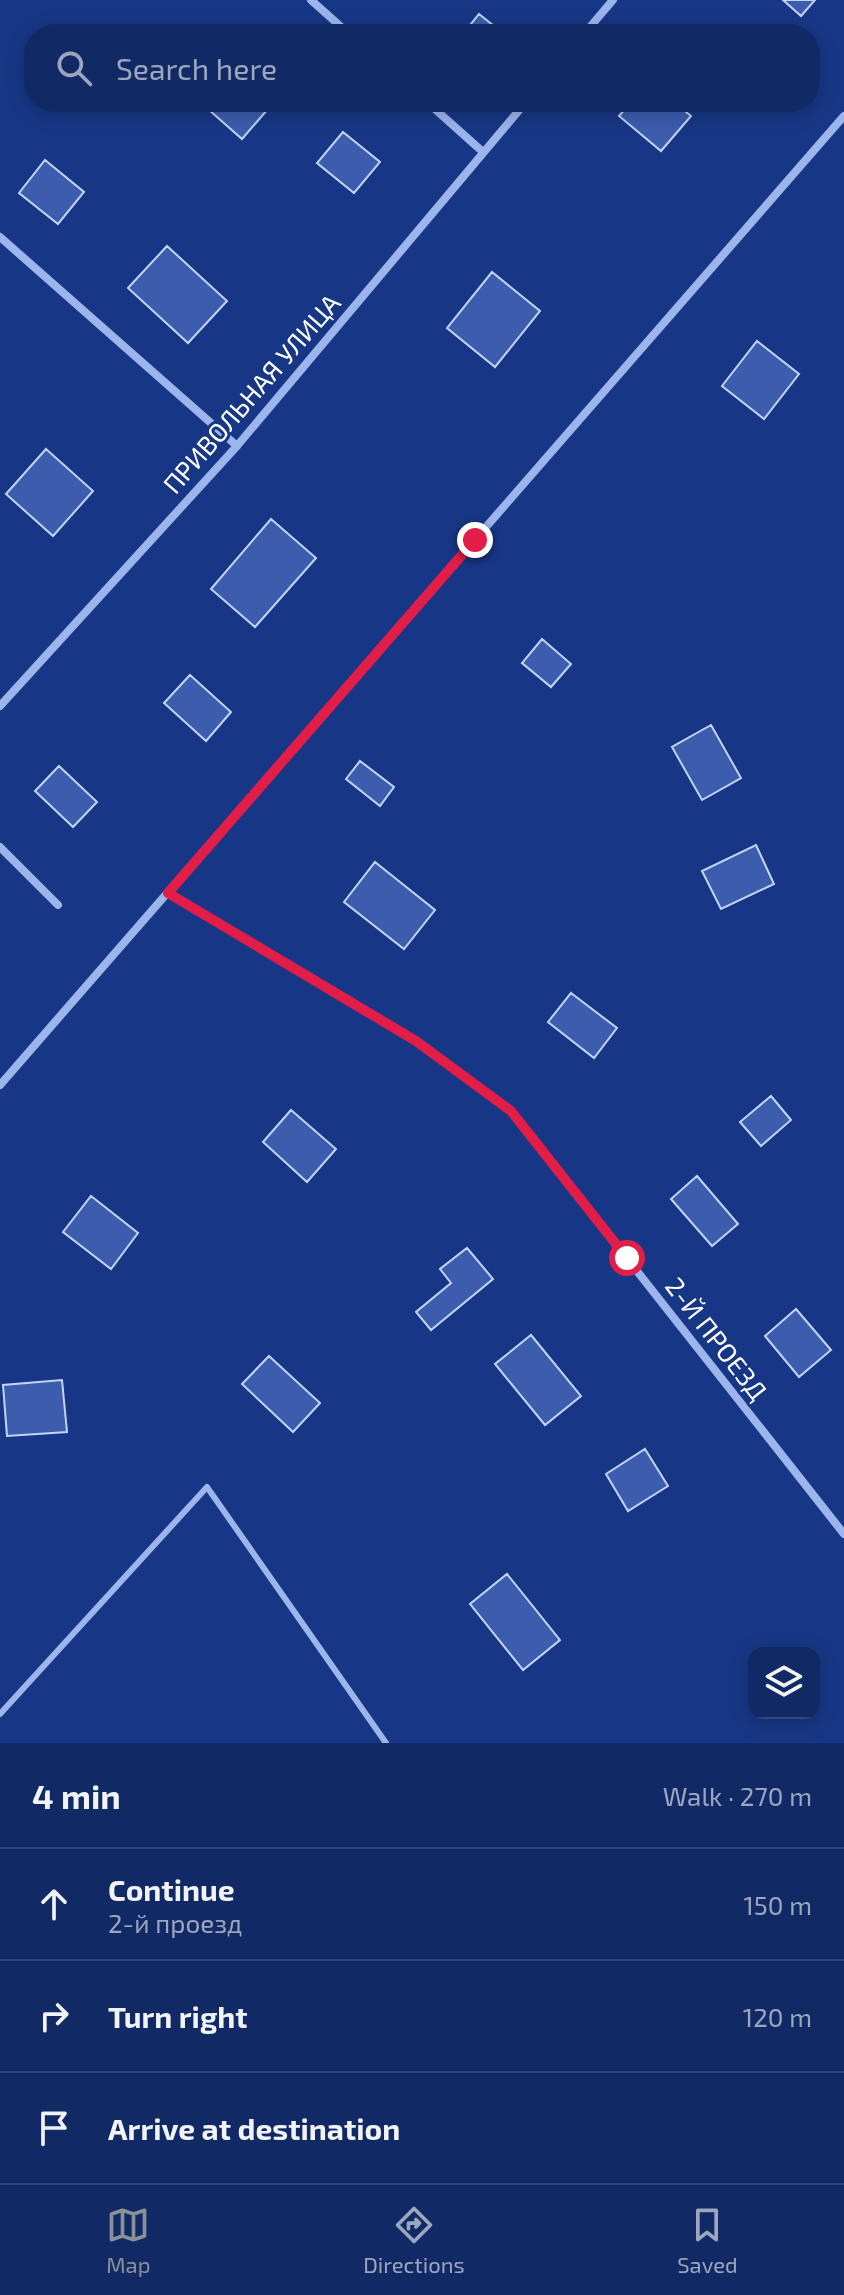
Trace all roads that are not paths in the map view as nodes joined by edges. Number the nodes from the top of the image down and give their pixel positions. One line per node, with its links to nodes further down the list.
1 (311, 0): 3 (street)
2 (613, 0): 4 (street)
3 (338, 24)
4 (593, 24)
5 (438, 112): 8 (street)
6 (517, 112): 8 (street, ПРИВОЛЬНАЯ УЛИЦА)
7 (844, 116): 13 (street)
8 (483, 152): 10 (street, ПРИВОЛЬНАЯ УЛИЦА)
9 (0, 237): 10 (street)
10 (237, 446): 11 (street, ПРИВОЛЬНАЯ УЛИЦА)
11 (0, 706)
12 (0, 847): 14 (street)
13 (168, 893): 15 (street); 16 (street, 2-Й ПРОЕЗД)
14 (58, 905)
15 (0, 1085)
16 (844, 1534)
17 (0, 1714): 18 (lane)
18 (386, 1743)

